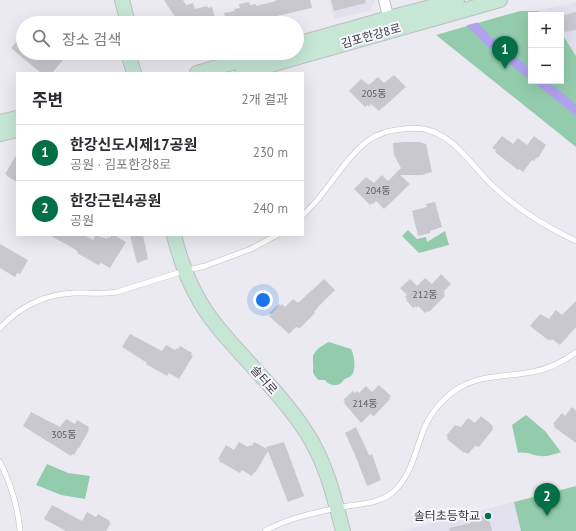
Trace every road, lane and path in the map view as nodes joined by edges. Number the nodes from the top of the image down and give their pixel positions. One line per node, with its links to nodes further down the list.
1 (115, 0): 7 (street)
2 (122, 0): 8 (street)
3 (384, 0): 9 (street)
4 (457, 0): 6 (street, 김포한강8로)
5 (496, 1): 6 (street, 김포한강8로)
6 (430, 13): 9 (street, 김포한강8로)
7 (118, 16)
8 (126, 16)
9 (390, 24): 10 (street, 김포한강8로); 11 (street, 김포한강8로)
10 (304, 42)
11 (304, 52)
12 (130, 60): 16 (street)
13 (137, 60): 17 (street)
14 (242, 60): 18 (street)
15 (281, 60): 19 (street, 김포한강8로)
16 (134, 72)
17 (138, 72)
18 (200, 72)
19 (245, 72)
20 (16, 118): 21 (street)
21 (0, 122)
22 (16, 130): 23 (street)
23 (0, 134)
24 (304, 214): 27 (lane)
25 (174, 236): 28 (street, 솔터로)
26 (276, 236): 28 (lane)
27 (576, 241)
28 (184, 270): 29 (lane); 32 (street, 솔터로)
29 (0, 328)
30 (576, 352): 32 (lane)
31 (0, 462): 33 (lane)
32 (337, 508): 34 (lane); 35 (street, 솔터로)
33 (20, 531)
34 (265, 531)
35 (343, 531)

